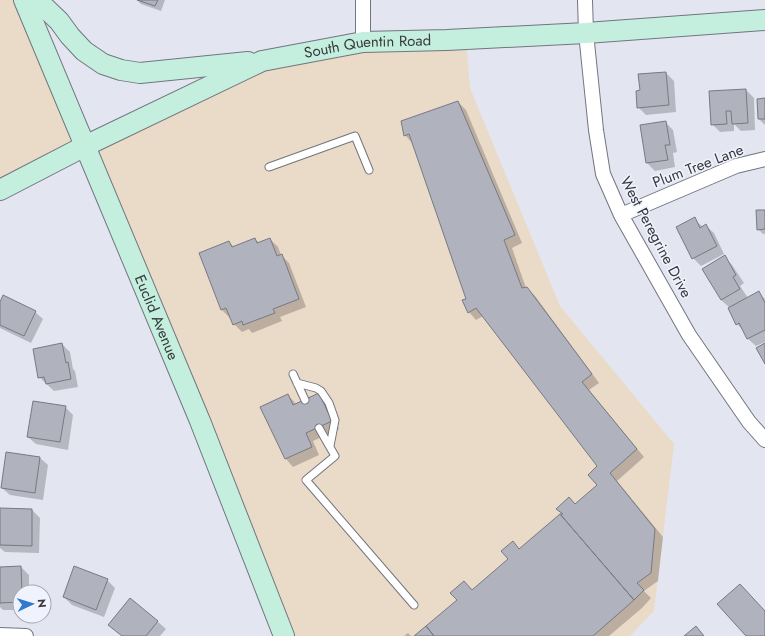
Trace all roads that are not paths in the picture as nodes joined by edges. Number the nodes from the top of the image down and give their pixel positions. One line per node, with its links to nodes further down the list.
1 (24, 0): 9 (main road, Euclid Avenue)
2 (37, 0): 8 (main road)
3 (362, 0): 7 (street)
4 (584, 0): 6 (street, West Peregrine Drive)
5 (765, 20): 6 (main road, South Quentin Road)
6 (586, 33): 7 (main road, South Quentin Road); 14 (street, West Peregrine Drive)
7 (363, 42): 8 (main road, South Quentin Road)
8 (262, 61): 9 (main road, South Quentin Road)
9 (85, 146): 13 (main road, South Quentin Road); 24 (main road, Euclid Avenue)
10 (765, 160): 14 (street, Plum Tree Lane)
11 (269, 166): 12 (lane)
12 (369, 170)
13 (0, 190)
14 (621, 215): 19 (street, West Peregrine Drive)
15 (293, 374): 16 (lane)
16 (297, 383): 17 (lane); 20 (lane)
17 (304, 400)
18 (319, 428): 20 (lane)
19 (765, 440)
20 (330, 446): 21 (lane)
21 (414, 605)
22 (0, 635): 23 (street)
23 (26, 636)
24 (284, 636)

